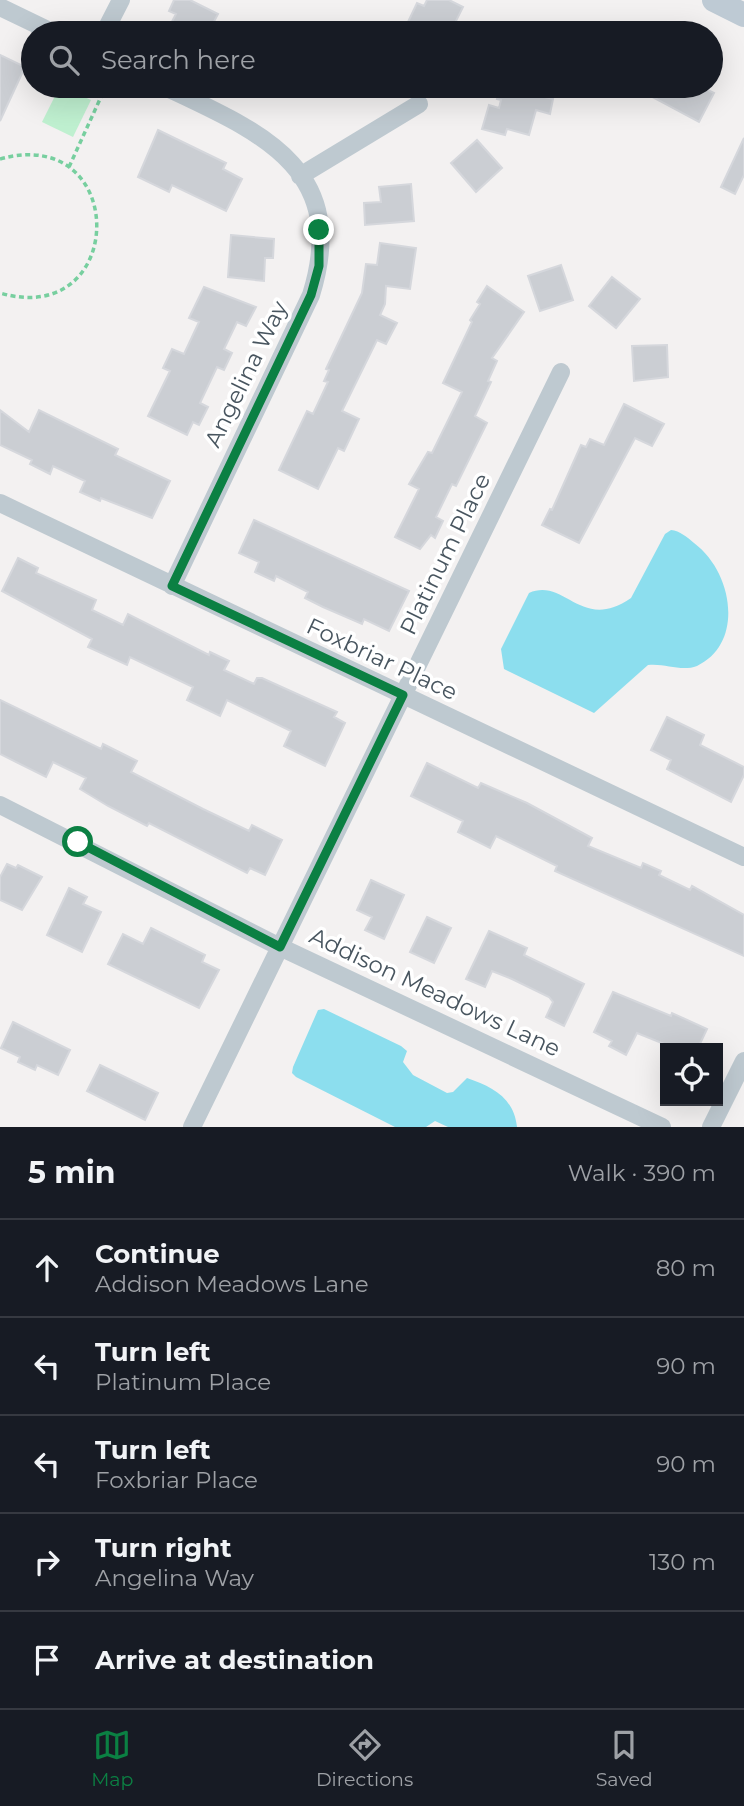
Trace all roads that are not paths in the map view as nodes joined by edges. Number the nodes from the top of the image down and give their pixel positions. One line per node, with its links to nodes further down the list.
1 (121, 0): 6 (street)
2 (714, 0): 4 (main road)
3 (0, 7): 5 (street)
4 (744, 15)
5 (29, 21)
6 (110, 21)
7 (188, 98): 9 (street, Angelina Way)
8 (419, 104): 9 (street)
9 (300, 176): 12 (street, Angelina Way)
10 (561, 372): 13 (street, Platinum Place)
11 (0, 503): 12 (street, Foxbriar Place)
12 (172, 586): 13 (street, Foxbriar Place)
13 (403, 695): 15 (street, Foxbriar Place); 16 (street, Platinum Place)
14 (0, 805): 16 (street, Addison Meadows Lane)
15 (744, 857)
16 (280, 947): 18 (street, Platinum Place); 19 (street, Addison Meadows Lane)
17 (744, 1061): 20 (street)
18 (192, 1127)
19 (662, 1127)
20 (711, 1127)

